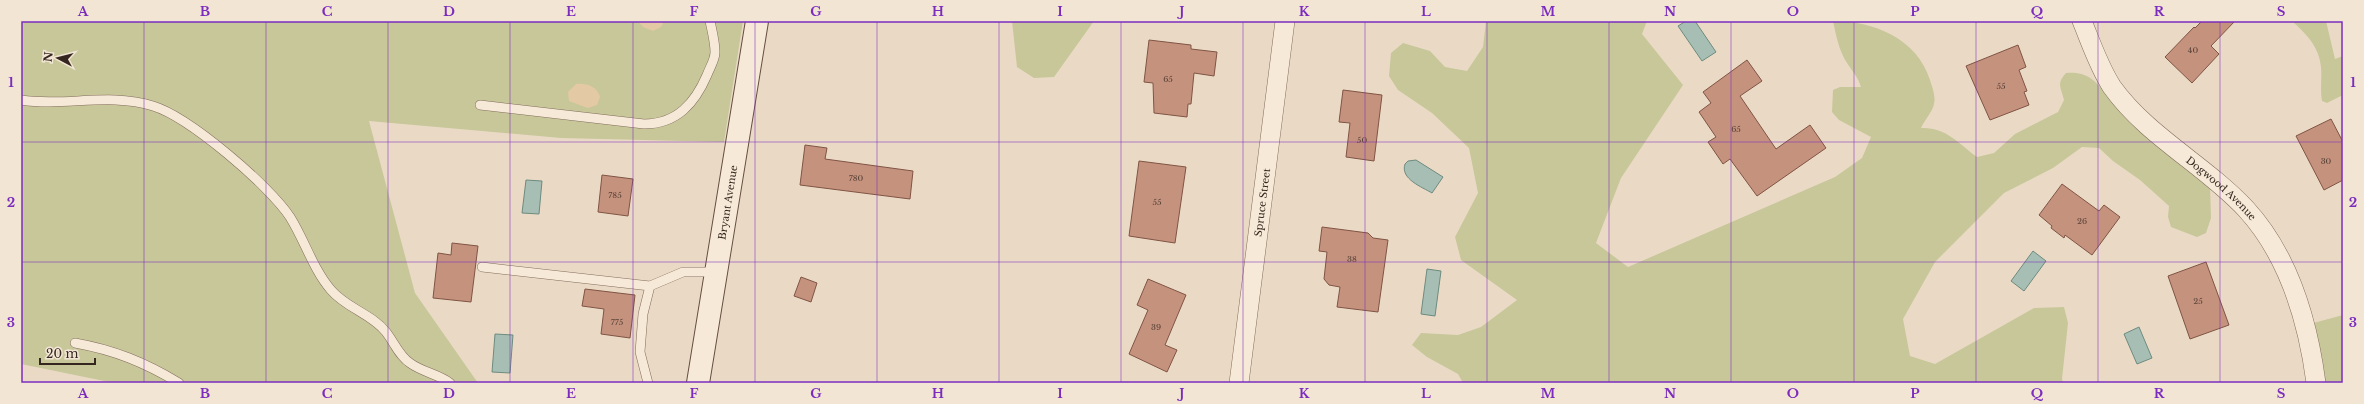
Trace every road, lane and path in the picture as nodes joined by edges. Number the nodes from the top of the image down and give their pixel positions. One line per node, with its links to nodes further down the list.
1 (710, 21): 6 (lane)
2 (757, 21): 8 (main road, Bryant Avenue)
3 (1285, 21): 15 (street, Spruce Street)
4 (2082, 21): 16 (street, Dogwood Avenue)
5 (21, 100): 12 (lane)
6 (480, 105)
7 (482, 267): 9 (lane)
8 (717, 272): 9 (lane); 14 (main road, Bryant Avenue)
9 (650, 286): 13 (lane)
10 (75, 343): 11 (lane)
11 (179, 383)
12 (450, 383)
13 (648, 383)
14 (698, 383)
15 (1239, 383)
16 (2316, 383)

